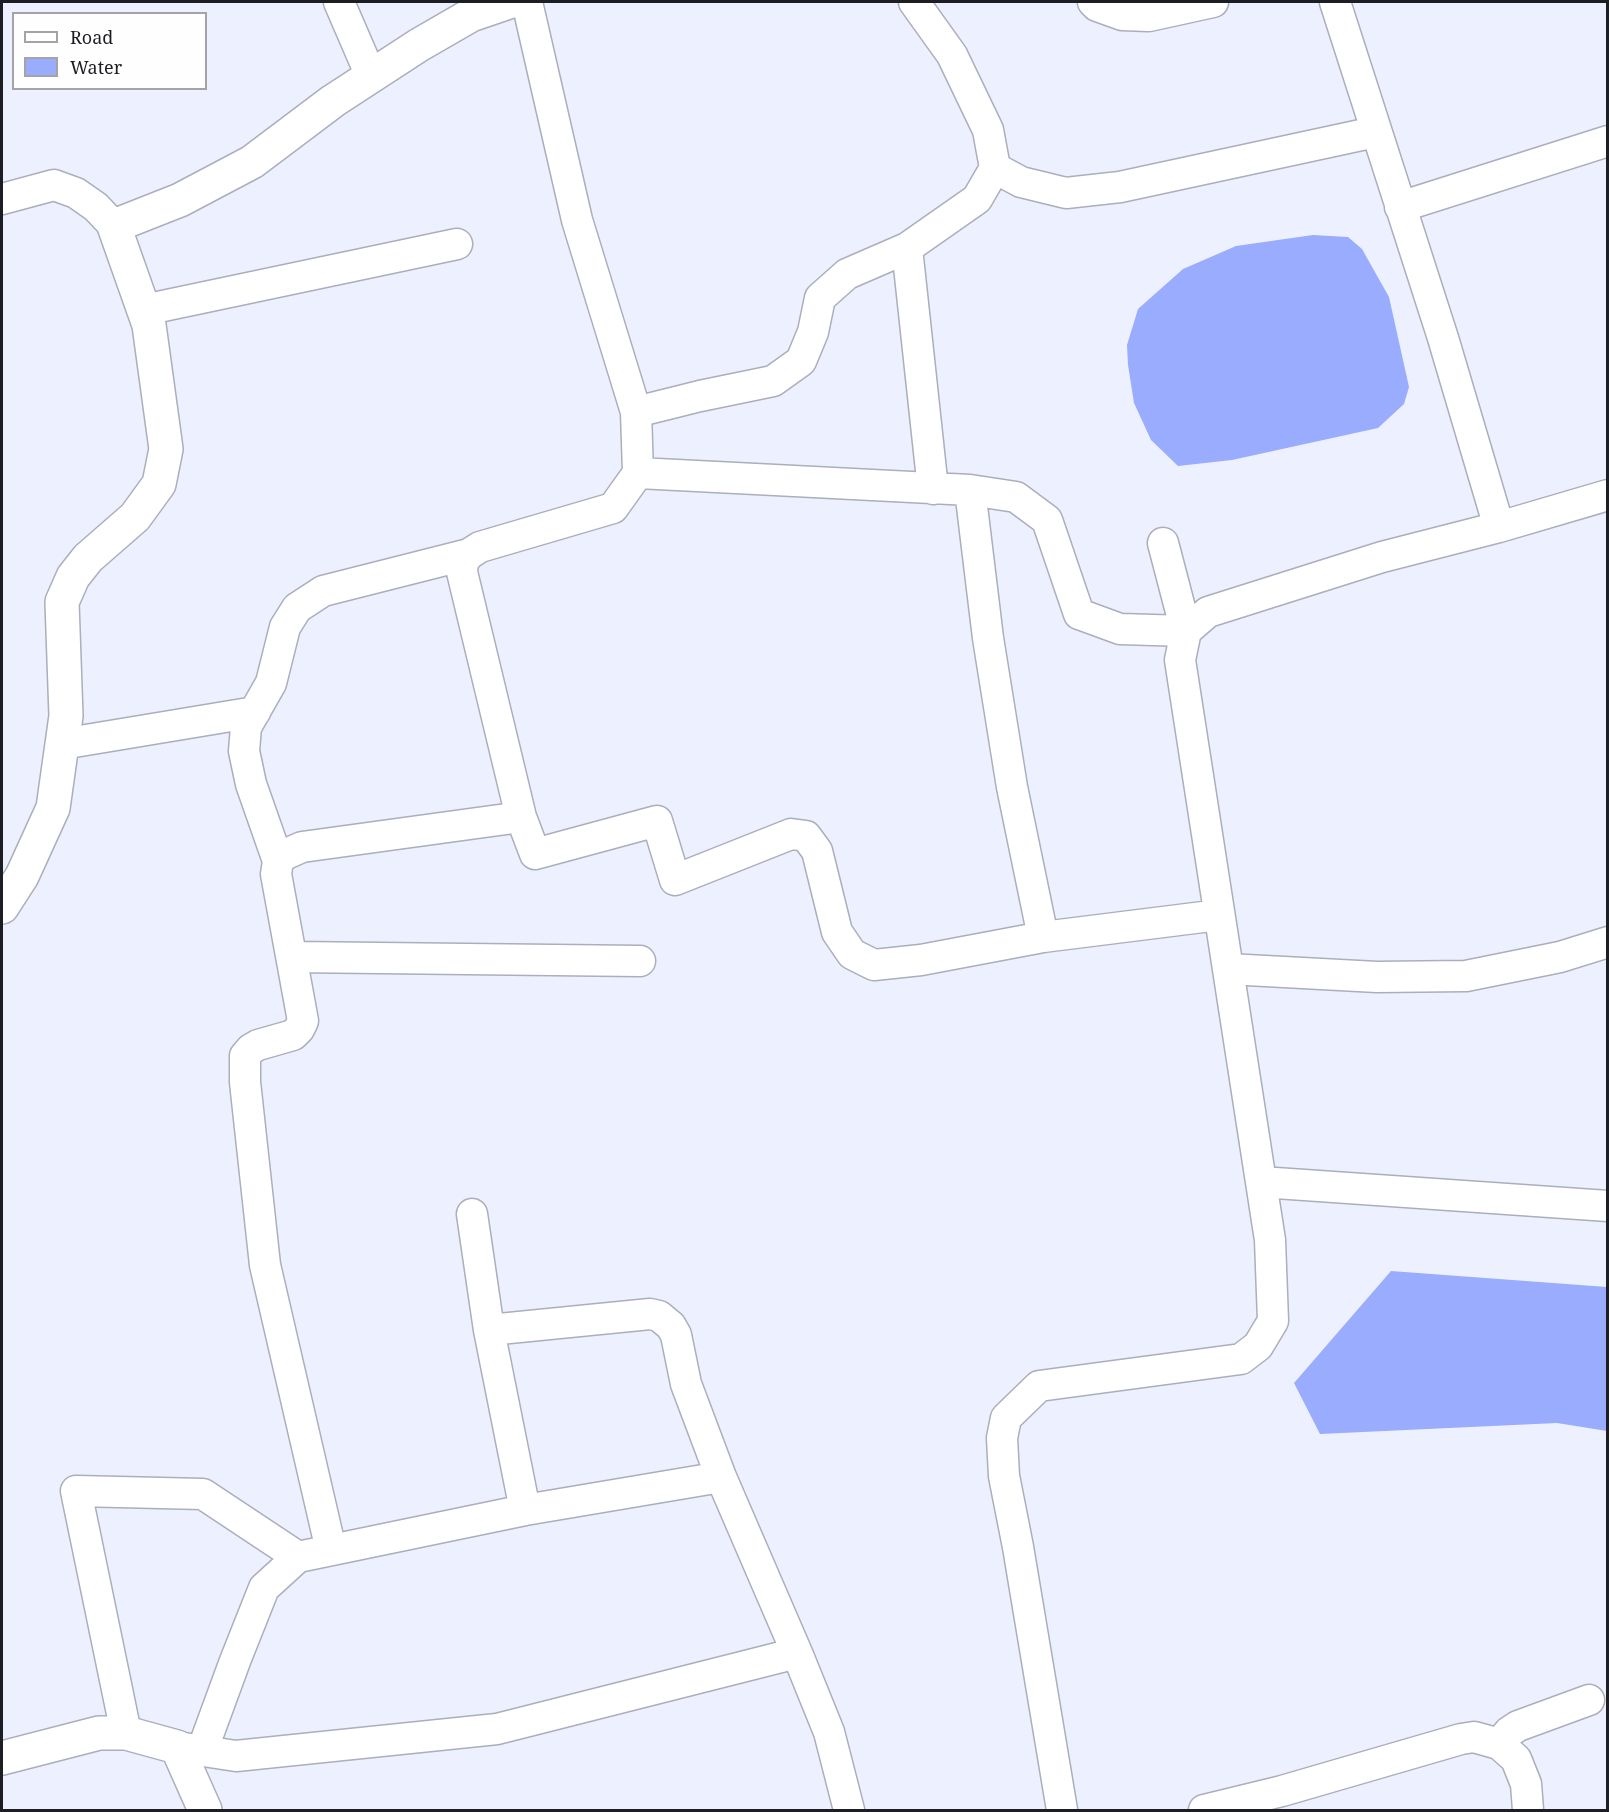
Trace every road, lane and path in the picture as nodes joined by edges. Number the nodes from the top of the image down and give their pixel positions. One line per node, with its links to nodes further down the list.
1 (339, 2): 8 (street)
2 (510, 2): 8 (street)
3 (527, 2): 18 (street)
4 (914, 2): 11 (street)
5 (1093, 2): 6 (street)
6 (1212, 2)
7 (1335, 2): 9 (street)
8 (371, 76): 14 (street)
9 (1375, 132): 11 (street); 13 (street)
10 (1608, 141): 13 (street)
11 (995, 168): 16 (street)
12 (2, 199): 14 (street)
13 (1400, 207): 23 (street)
14 (114, 226): 17 (street)
15 (457, 244): 17 (street)
16 (907, 248): 18 (street); 20 (street)
17 (144, 310): 28 (street)
18 (636, 412): 19 (street)
19 (638, 472): 20 (street); 25 (street)
20 (933, 489): 21 (street)
21 (969, 490): 26 (street); 33 (street)
22 (1608, 495): 23 (street)
23 (1499, 527): 26 (street)
24 (1163, 543): 26 (street)
25 (469, 554): 27 (street); 29 (street)
26 (1186, 631): 32 (street)
27 (255, 712): 28 (street); 30 (street)
28 (62, 744): 31 (street)
29 (521, 817): 30 (street); 33 (street)
30 (278, 861): 35 (street)
31 (2, 907)
32 (1219, 915): 33 (street); 37 (street)
33 (1043, 937)
34 (1608, 942): 37 (street)
35 (292, 957): 36 (street); 44 (street)
36 (640, 962)
37 (1227, 969): 38 (street)
38 (1261, 1182): 39 (street); 54 (street)
39 (1608, 1206)
40 (472, 1214): 41 (street)
41 (489, 1330): 42 (street); 43 (street)
42 (721, 1477): 43 (street); 46 (street)
43 (525, 1510): 44 (street)
44 (331, 1550): 45 (street)
45 (298, 1557): 48 (street); 50 (street)
46 (797, 1653): 50 (street); 53 (street)
47 (1589, 1700): 49 (street)
48 (126, 1733): 50 (street); 51 (street)
49 (1499, 1744): 55 (street); 56 (street)
50 (190, 1749): 52 (street)
51 (2, 1758)
52 (205, 1810)
53 (849, 1810)
54 (1062, 1810)
55 (1204, 1810)
56 (1528, 1810)

